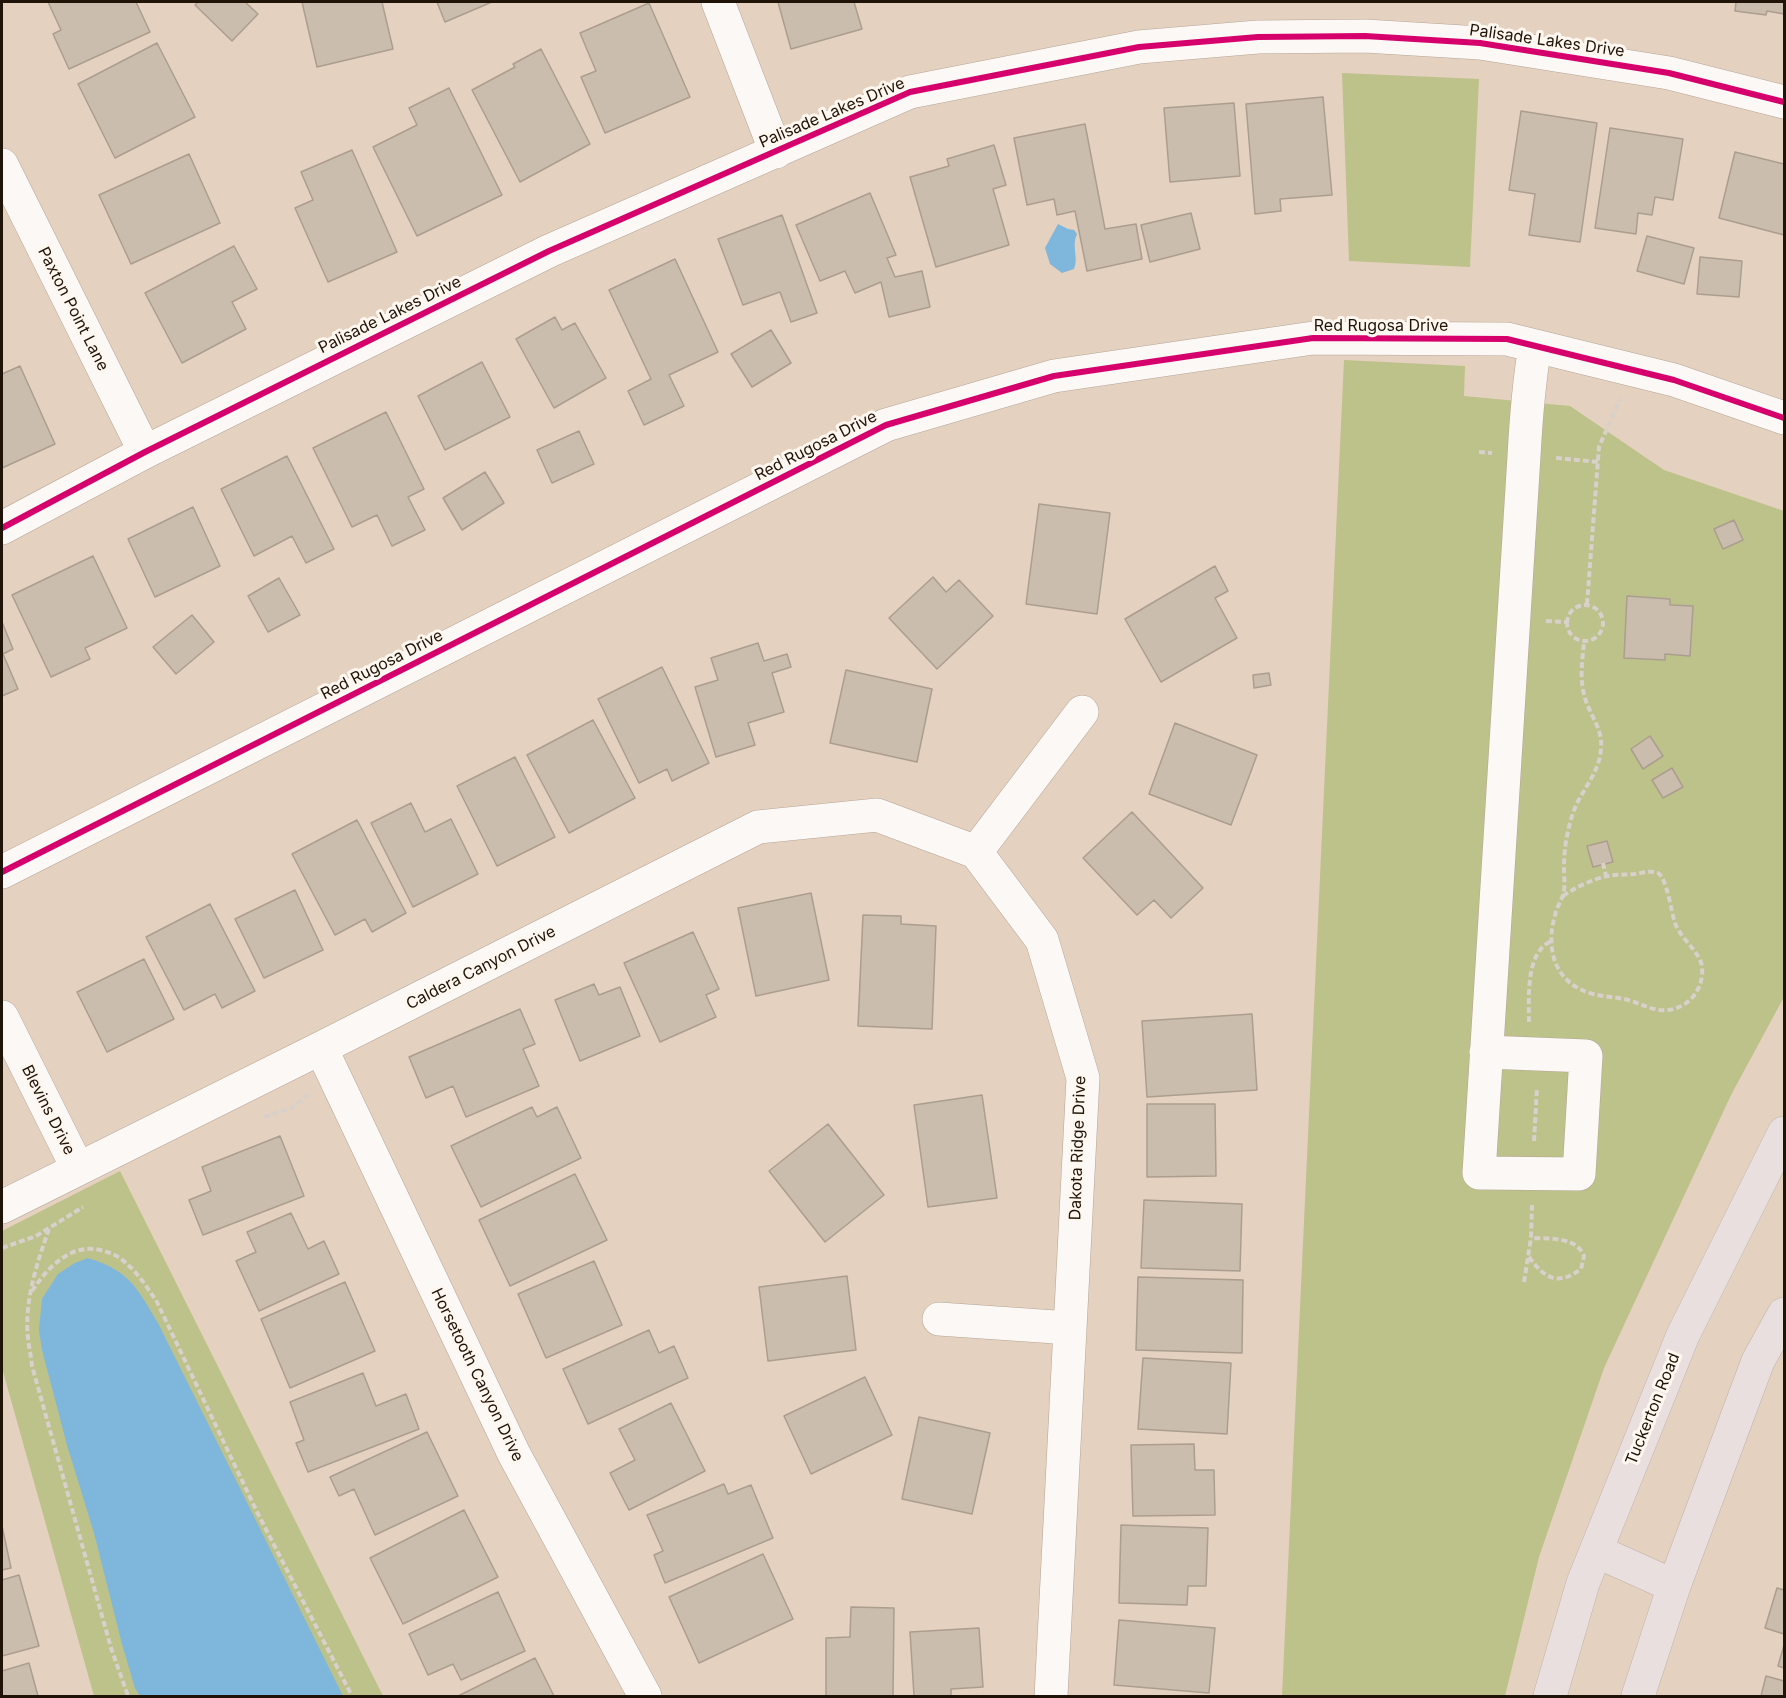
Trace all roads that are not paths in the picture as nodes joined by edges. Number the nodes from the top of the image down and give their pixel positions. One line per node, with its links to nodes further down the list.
1 (717, 2): 3 (street)
2 (1785, 102): 3 (street, Palisade Lakes Drive)
3 (776, 152): 7 (street, Palisade Lakes Drive)
4 (2, 165): 7 (street, Paxton Point Lane)
5 (1535, 346): 6 (street, Red Rugosa Drive); 11 (street, Red Rugosa Drive); 14 (street)
6 (1785, 418)
7 (145, 452): 8 (street, Palisade Lakes Drive)
8 (2, 528)
9 (1082, 712): 10 (street)
10 (976, 852): 13 (street, Caldera Canyon Drive); 21 (street, Dakota Ridge Drive)
11 (2, 872)
12 (2, 1017): 15 (street, Blevins Drive)
13 (321, 1048): 17 (street, Caldera Canyon Drive); 24 (street, Horsetooth Canyon Drive)
14 (1486, 1052): 14 (street)
15 (10, 1058): 17 (street, Blevins Drive)
16 (1785, 1133): 22 (main road, Tuckerton Road)
17 (78, 1169): 18 (street, Caldera Canyon Drive)
18 (4, 1200)
19 (1785, 1314): 23 (main road)
20 (939, 1319): 21 (street)
21 (1070, 1328): 25 (street, Dakota Ridge Drive)
22 (1596, 1551): 23 (main road); 26 (main road, Tuckerton Road)
23 (1674, 1586): 27 (main road)
24 (645, 1696)
25 (1051, 1696)
26 (1550, 1696)
27 (1638, 1696)

